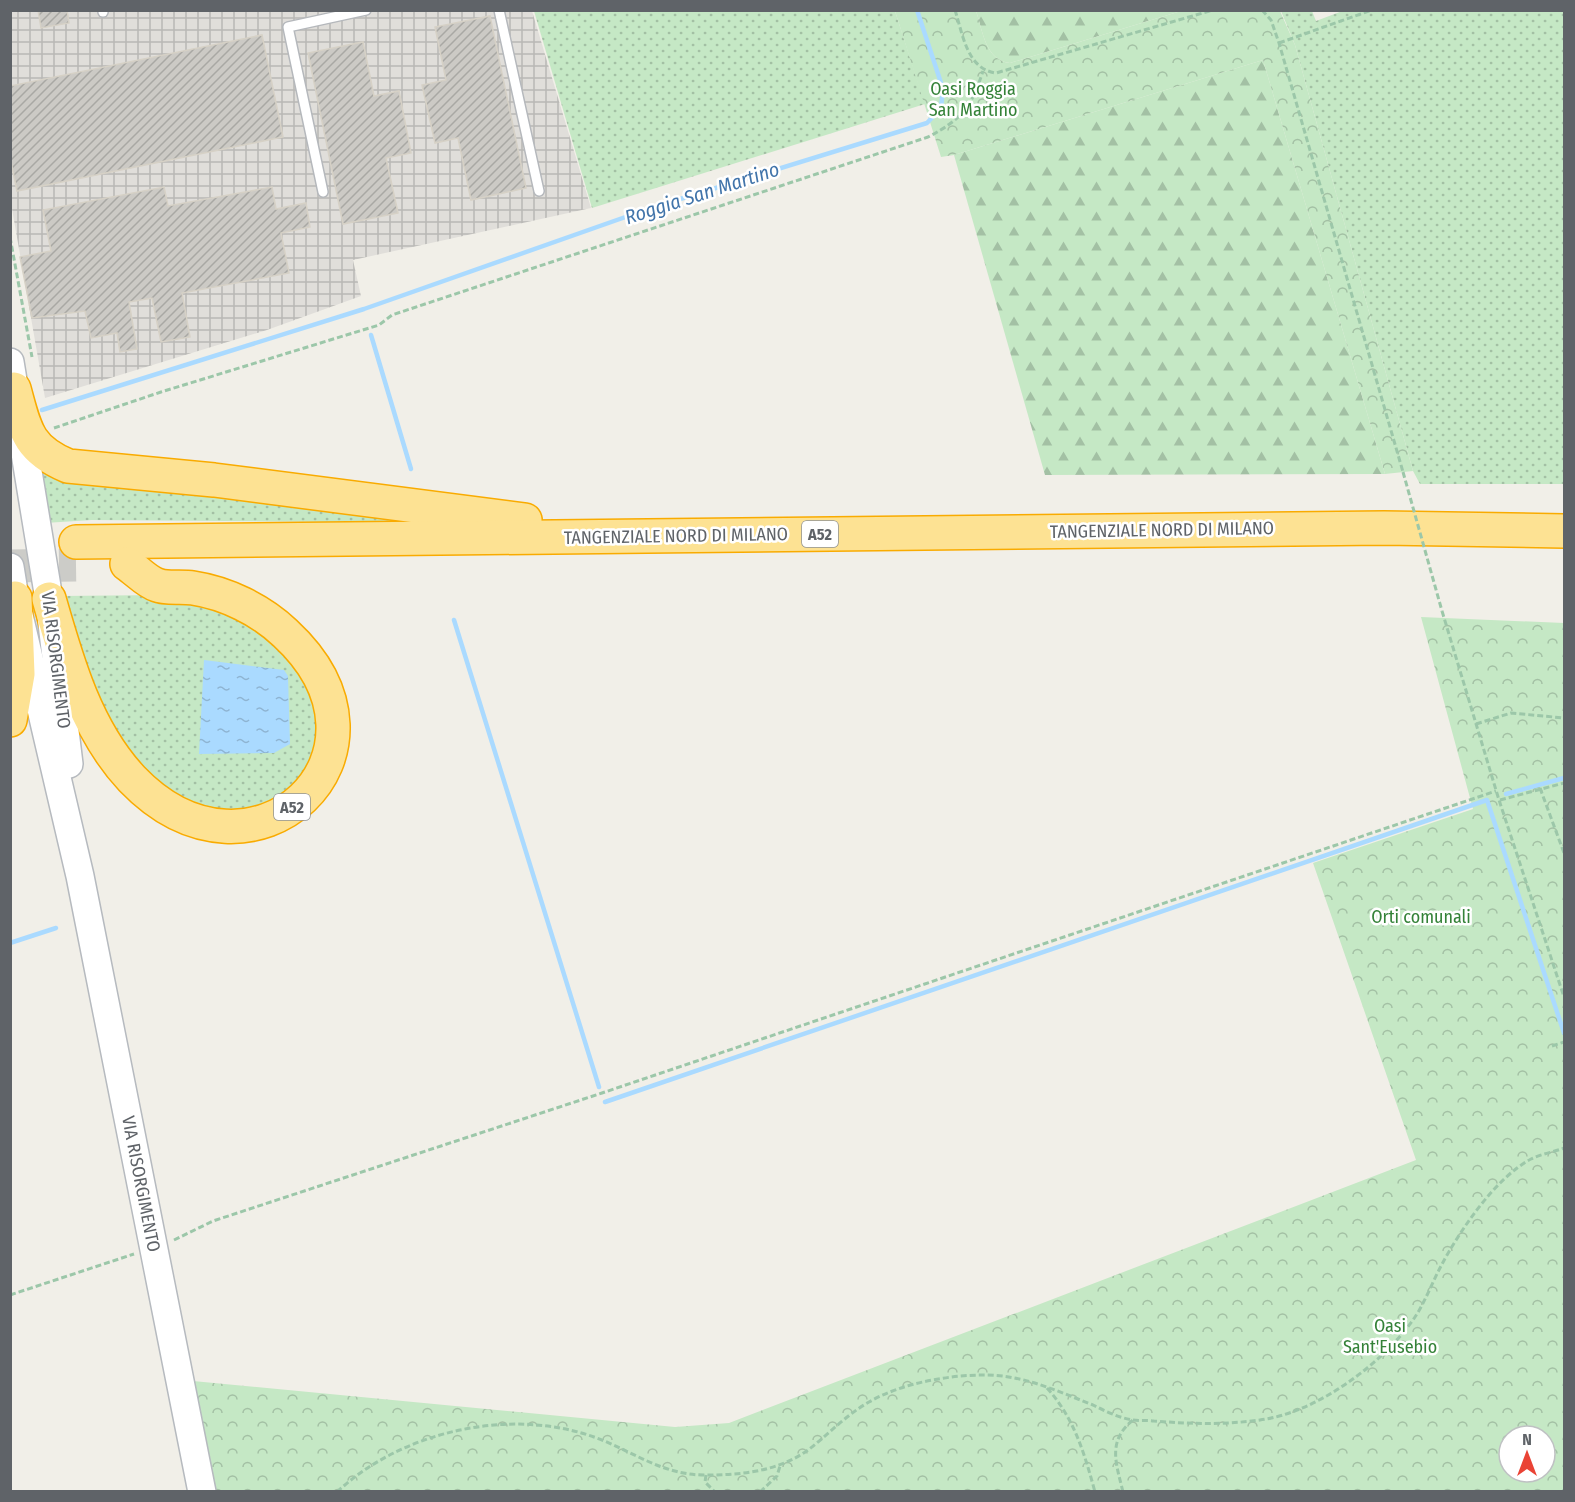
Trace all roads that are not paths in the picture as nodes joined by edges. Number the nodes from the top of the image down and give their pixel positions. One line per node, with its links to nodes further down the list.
1 (366, 10): 4 (lane)
2 (499, 10): 3 (lane)
3 (539, 191)
4 (323, 192)
5 (19, 371): 7 (highway, A52); 11 (street, VIA RISORGIMENTO)
6 (1564, 531): 7 (highway, TANGENZIALE NORD DI MILANO / A52)
7 (955, 532): 9 (highway, TANGENZIALE NORD DI MILANO / A52)
8 (1564, 553): 9 (highway, TANGENZIALE NORD DI MILANO / A52)
9 (127, 564): 11 (highway, A52)
10 (13, 583): 12 (highway); 13 (street, VIA RISORGIMENTO)
11 (49, 599): 13 (street, VIA RISORGIMENTO)
12 (10, 720)
13 (80, 876): 14 (street, VIA RISORGIMENTO)
14 (202, 1491)

